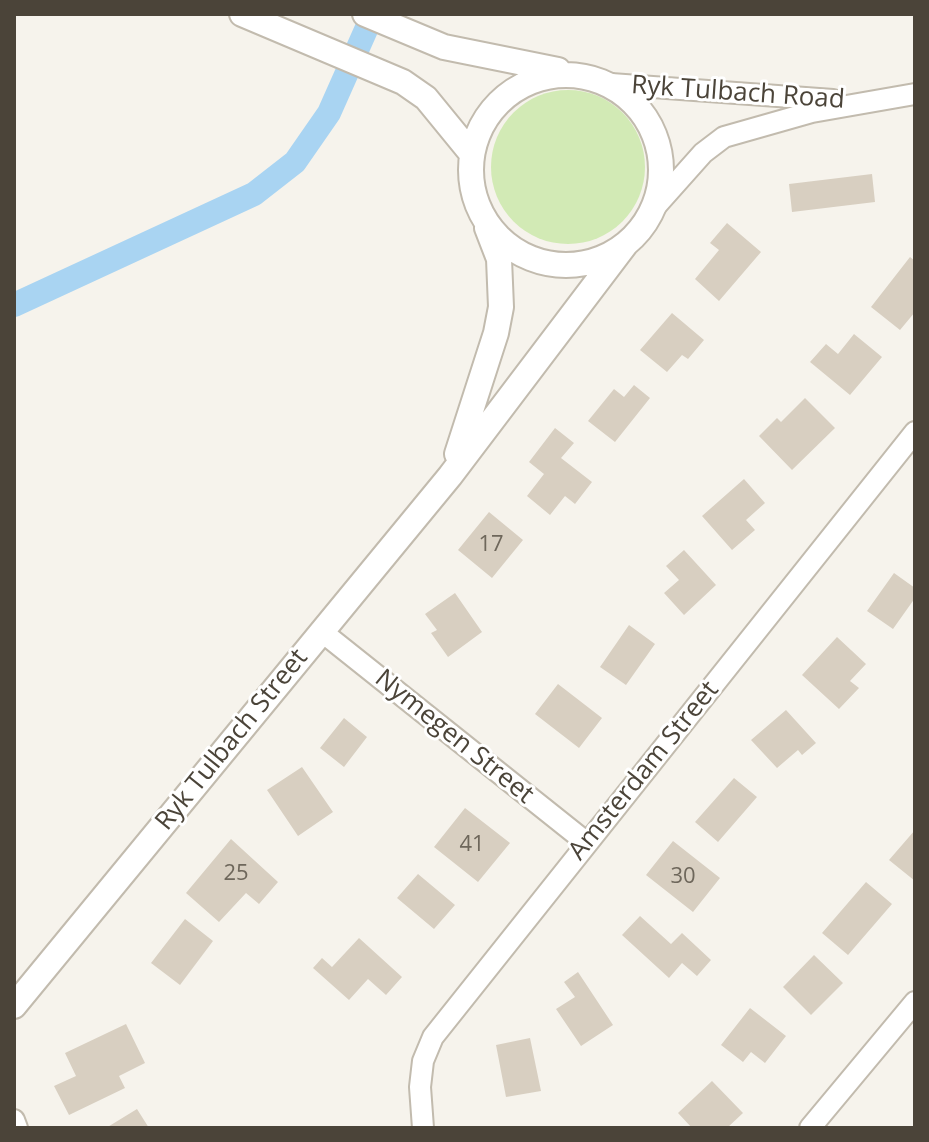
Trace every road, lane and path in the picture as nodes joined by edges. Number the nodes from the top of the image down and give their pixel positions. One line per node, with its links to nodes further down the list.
1 (242, 14): 7 (street)
2 (375, 18): 3 (street)
3 (575, 74): 4 (street); 7 (street)
4 (611, 84): 6 (street, Ryk Tulbach Road); 8 (street)
5 (915, 94): 6 (street, Ryk Tulbach Road)
6 (865, 102): 8 (street, Ryk Tulbach Road)
7 (471, 153): 9 (street)
8 (654, 208): 10 (street)
9 (481, 215): 10 (street); 12 (street, Ryk Tulbach Street)
10 (625, 245): 12 (street, Ryk Tulbach Street)
11 (915, 432): 14 (street, Amsterdam Street)
12 (450, 476): 13 (street, Ryk Tulbach Street)
13 (321, 631): 14 (street, Nymegen Street); 16 (street, Ryk Tulbach Street)
14 (587, 843): 19 (street, Amsterdam Street)
15 (915, 1002): 20 (street)
16 (14, 1006)
17 (14, 1120): 18 (street)
18 (17, 1128)
19 (423, 1128)
20 (810, 1128)

